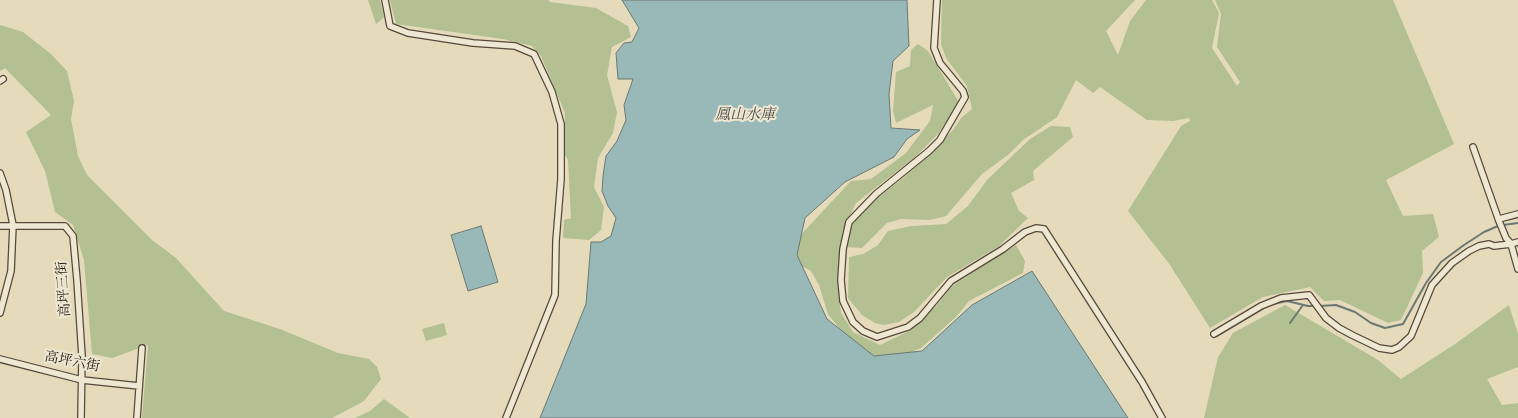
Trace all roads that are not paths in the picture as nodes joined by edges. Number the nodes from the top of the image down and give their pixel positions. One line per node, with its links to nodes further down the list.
1 (385, 0): 19 (street)
2 (937, 0): 20 (street)
3 (1473, 147): 6 (street)
4 (0, 173): 7 (street)
5 (1518, 214): 6 (street)
6 (1499, 220): 9 (street)
7 (13, 225): 8 (street, 高坪三街); 11 (street); 15 (street, 高坪三街)
8 (0, 226)
9 (1515, 243): 10 (street); 12 (street)
10 (1518, 269)
11 (0, 313)
12 (1214, 334)
13 (142, 348): 16 (street)
14 (0, 359): 15 (street, 高坪六街)
15 (82, 380): 16 (street, 高坪六街); 17 (street, 高坪三街)
16 (139, 386): 18 (street)
17 (81, 418)
18 (137, 418)
19 (506, 418)
20 (1162, 418)

